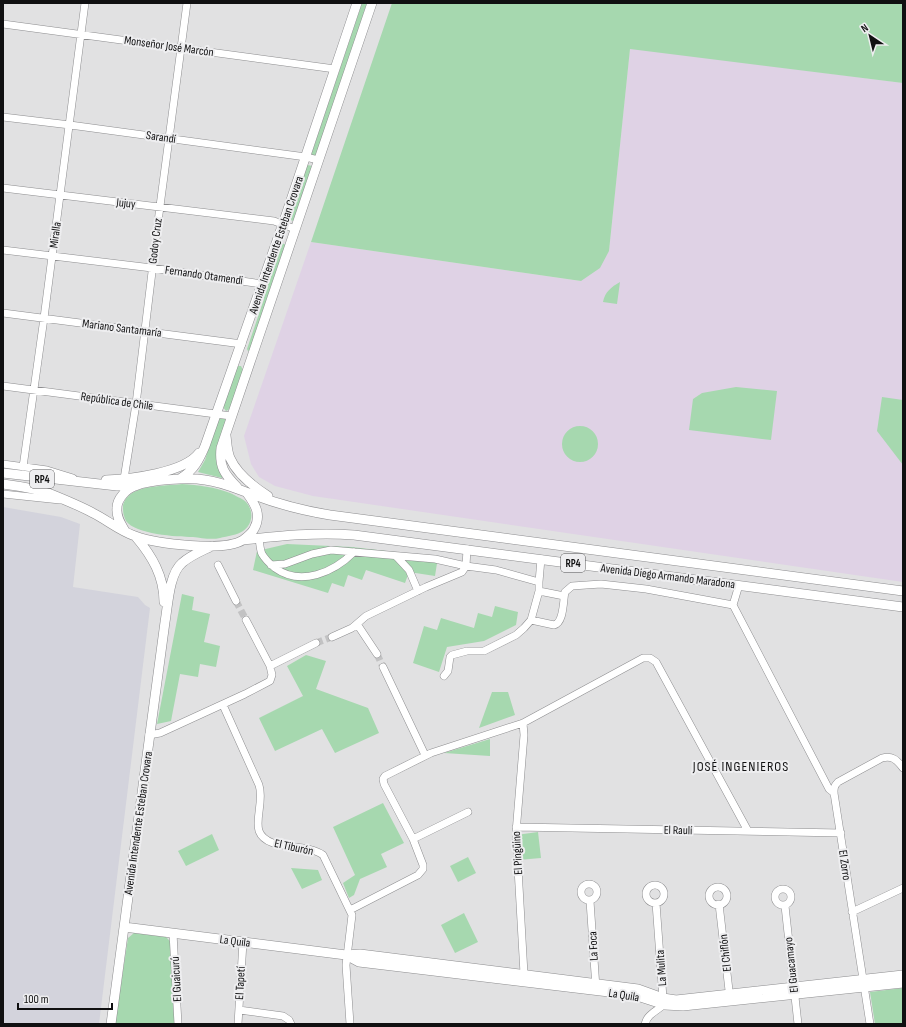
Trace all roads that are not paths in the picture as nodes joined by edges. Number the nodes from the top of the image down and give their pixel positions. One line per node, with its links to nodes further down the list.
1 (85, 3): 6 (street, Miralla)
2 (187, 3): 7 (street, Godoy Cruz)
3 (357, 3): 8 (main road, Avenida Intendente Esteban Crovara)
4 (372, 3): 13 (main road, Avenida Intendente Esteban Crovara)
5 (3, 24): 6 (street, Monseñor José Marcón)
6 (81, 34): 7 (street, Monseñor José Marcón); 10 (street, Miralla)
7 (181, 48): 8 (street, Monseñor José Marcón); 11 (street, Godoy Cruz)
8 (335, 69): 12 (main road, Avenida Intendente Esteban Crovara)
9 (3, 117): 10 (street, Sarandí)
10 (70, 125): 11 (street, Sarandí); 15 (street, Miralla)
11 (169, 138): 12 (street, Sarandí); 16 (street, Godoy Cruz)
12 (306, 157): 13 (street, Sarandí); 17 (main road, Avenida Intendente Esteban Crovara)
13 (318, 160): 18 (main road, Avenida Intendente Esteban Crovara)
14 (3, 188): 15 (street, Jujuy)
15 (60, 195): 16 (street, Jujuy); 20 (street, Miralla)
16 (160, 206): 17 (street, Jujuy); 21 (street, Godoy Cruz)
17 (283, 223): 18 (street, Jujuy); 22 (main road, Avenida Intendente Esteban Crovara)
18 (295, 229): 31 (main road, Avenida Intendente Esteban Crovara)
19 (3, 250): 20 (street, Fernando Otamendi)
20 (52, 256): 21 (street, Fernando Otamendi); 24 (street, Miralla)
21 (152, 268): 22 (street, Fernando Otamendi); 25 (street, Godoy Cruz)
22 (262, 284): 26 (main road, Avenida Intendente Esteban Crovara)
23 (3, 313): 24 (street, Mariano Santamaría)
24 (44, 318): 25 (street, Mariano Santamaría); 28 (street, Miralla)
25 (144, 330): 26 (street, Mariano Santamaría); 29 (street, Godoy Cruz)
26 (242, 344): 30 (main road, Avenida Intendente Esteban Crovara)
27 (3, 386): 28 (street, República de Chile)
28 (34, 390): 29 (street, República de Chile); 35 (street, Miralla)
29 (136, 404): 30 (street, República de Chile); 38 (street, Godoy Cruz)
30 (216, 414): 31 (street, República de Chile); 33 (main road, Avenida Intendente Esteban Crovara)
31 (231, 416): 32 (main road, Avenida Intendente Esteban Crovara)
32 (225, 432): 42 (main road, Avenida Intendente Esteban Crovara); 43 (main road)
33 (205, 446): 37 (main road, Avenida Intendente Esteban Crovara); 38 (main road)
34 (3, 464): 35 (street)
35 (23, 467): 39 (street)
36 (3, 474): 39 (main road, RP4)
37 (181, 478): 41 (main road, RP4); 42 (main road, RP4)
38 (124, 479): 39 (main road)
39 (83, 481): 41 (main road, RP4)
40 (3, 484): 45 (main road, RP4)
41 (135, 486): 46 (main road)
42 (238, 488): 43 (main road, RP4)
43 (252, 492): 49 (main road); 62 (main road, Avenida Diego Armando Maradona / RP4)
44 (3, 494): 45 (street)
45 (67, 501): 46 (main road, RP4)
46 (125, 531): 47 (main road, RP4)
47 (136, 537): 50 (main road, RP4); 69 (main road, Avenida Intendente Esteban Crovara)
48 (259, 539): 49 (main road, Avenida Diego Armando Maradona / RP4); 51 (main road, Avenida Diego Armando Maradona / RP4); 56 (street)
49 (243, 540): 50 (main road, RP4)
50 (212, 546): 69 (main road, Avenida Intendente Esteban Crovara)
51 (467, 550): 54 (main road, Avenida Diego Armando Maradona / RP4); 57 (street)
52 (354, 552): 53 (street); 56 (street); 56 (street)
53 (395, 556): 57 (street); 60 (street)
54 (541, 559): 58 (street); 59 (main road, Avenida Diego Armando Maradona / RP4)
55 (218, 565): 64 (street)
56 (271, 565)
57 (466, 566): 58 (street); 60 (street)
58 (539, 582): 61 (street)
59 (739, 585): 65 (street); 66 (main road, Avenida Diego Armando Maradona / RP4)
60 (418, 591): 70 (street)
61 (539, 591): 63 (street); 68 (street)
62 (903, 591)
63 (564, 596): 65 (street); 68 (street)
64 (236, 601)
65 (733, 605): 82 (street)
66 (903, 607)
67 (246, 620): 74 (street)
68 (531, 620): 76 (street)
69 (165, 622): 79 (main road, Avenida Intendente Esteban Crovara)
70 (357, 624): 71 (street); 73 (street)
71 (332, 637)
72 (316, 643): 74 (street)
73 (377, 654)
74 (270, 666): 77 (street)
75 (383, 667): 80 (street)
76 (444, 676)
77 (223, 705): 79 (street); 93 (street, El Tiburón)
78 (523, 723): 80 (street); 84 (street, El Pingüino); 85 (street)
79 (149, 735): 95 (main road, Avenida Intendente Esteban Crovara)
80 (425, 755): 87 (street)
81 (903, 768): 82 (street)
82 (834, 793): 86 (street, El Zorro)
83 (468, 812): 87 (street)
84 (516, 827): 85 (street, El Raulí); 100 (street, El Pingüino)
85 (748, 831): 86 (street, El Raulí)
86 (841, 833): 94 (street, El Zorro)
87 (413, 839): 93 (street)
88 (903, 888): 94 (street)
89 (590, 901): 103 (street, La Foca)
90 (656, 903): 106 (street, La Mulita)
91 (720, 904): 105 (street, El Chiflón)
92 (785, 906): 104 (street, El Guacamayo)
93 (350, 910): 98 (street, El Tiburón)
94 (852, 912): 101 (street, El Zorro)
95 (124, 927): 96 (main road, La Quila); 109 (main road, Avenida Intendente Esteban Crovara)
96 (173, 933): 97 (main road, La Quila); 110 (street, El Guaicurú)
97 (242, 942): 98 (main road, La Quila); 107 (street, El Tapetí)
98 (346, 955): 100 (main road, La Quila); 112 (street, El Tiburón)
99 (903, 975): 101 (main road, La Quila)
100 (525, 978): 103 (main road, La Quila)
101 (864, 983): 102 (main road, La Quila); 104 (main road, La Quila); 115 (street, El Zorro)
102 (903, 983)
103 (595, 987): 106 (main road, La Quila)
104 (794, 991): 105 (main road, La Quila); 114 (street, El Guacamayo)
105 (730, 998): 106 (main road, La Quila)
106 (663, 1001): 113 (street)
107 (239, 1010): 108 (street); 111 (street, El Tapetí)
108 (290, 1022)
109 (111, 1024)
110 (178, 1024)
111 (238, 1024)
112 (350, 1024)
113 (645, 1024)
114 (798, 1024)
115 (870, 1024)

